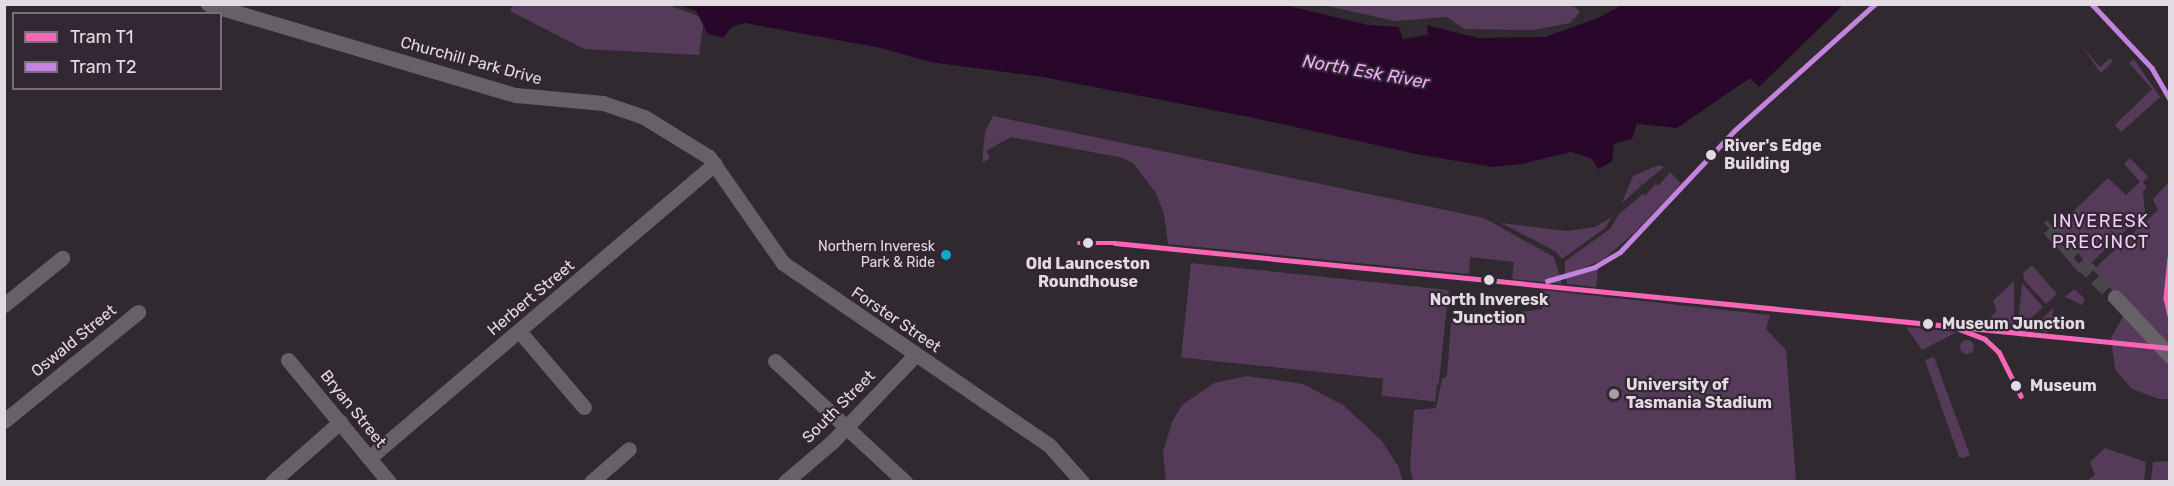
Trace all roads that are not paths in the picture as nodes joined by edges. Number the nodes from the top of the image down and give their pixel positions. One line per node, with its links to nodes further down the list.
1 (208, 4): 2 (street, Churchill Park Drive)
2 (715, 164): 7 (street, Herbert Street); 8 (street, Forster Street)
3 (62, 258): 5 (street)
4 (2115, 297): 9 (street)
5 (4, 305)
6 (138, 312): 13 (street, Oswald Street)
7 (519, 332): 12 (street); 17 (street, Herbert Street)
8 (915, 356): 15 (street, South Street); 23 (street, Forster Street)
9 (2169, 356)
10 (288, 360): 14 (street, Bryan Street)
11 (775, 361): 15 (street)
12 (584, 406)
13 (4, 421)
14 (340, 422): 17 (street, Bryan Street); 18 (street)
15 (847, 427): 21 (street, South Street); 22 (street)
16 (629, 449): 20 (street)
17 (369, 458): 19 (street, Bryan Street)
18 (272, 482)
19 (389, 482)
20 (591, 482)
21 (785, 482)
22 (905, 482)
23 (1082, 482)

